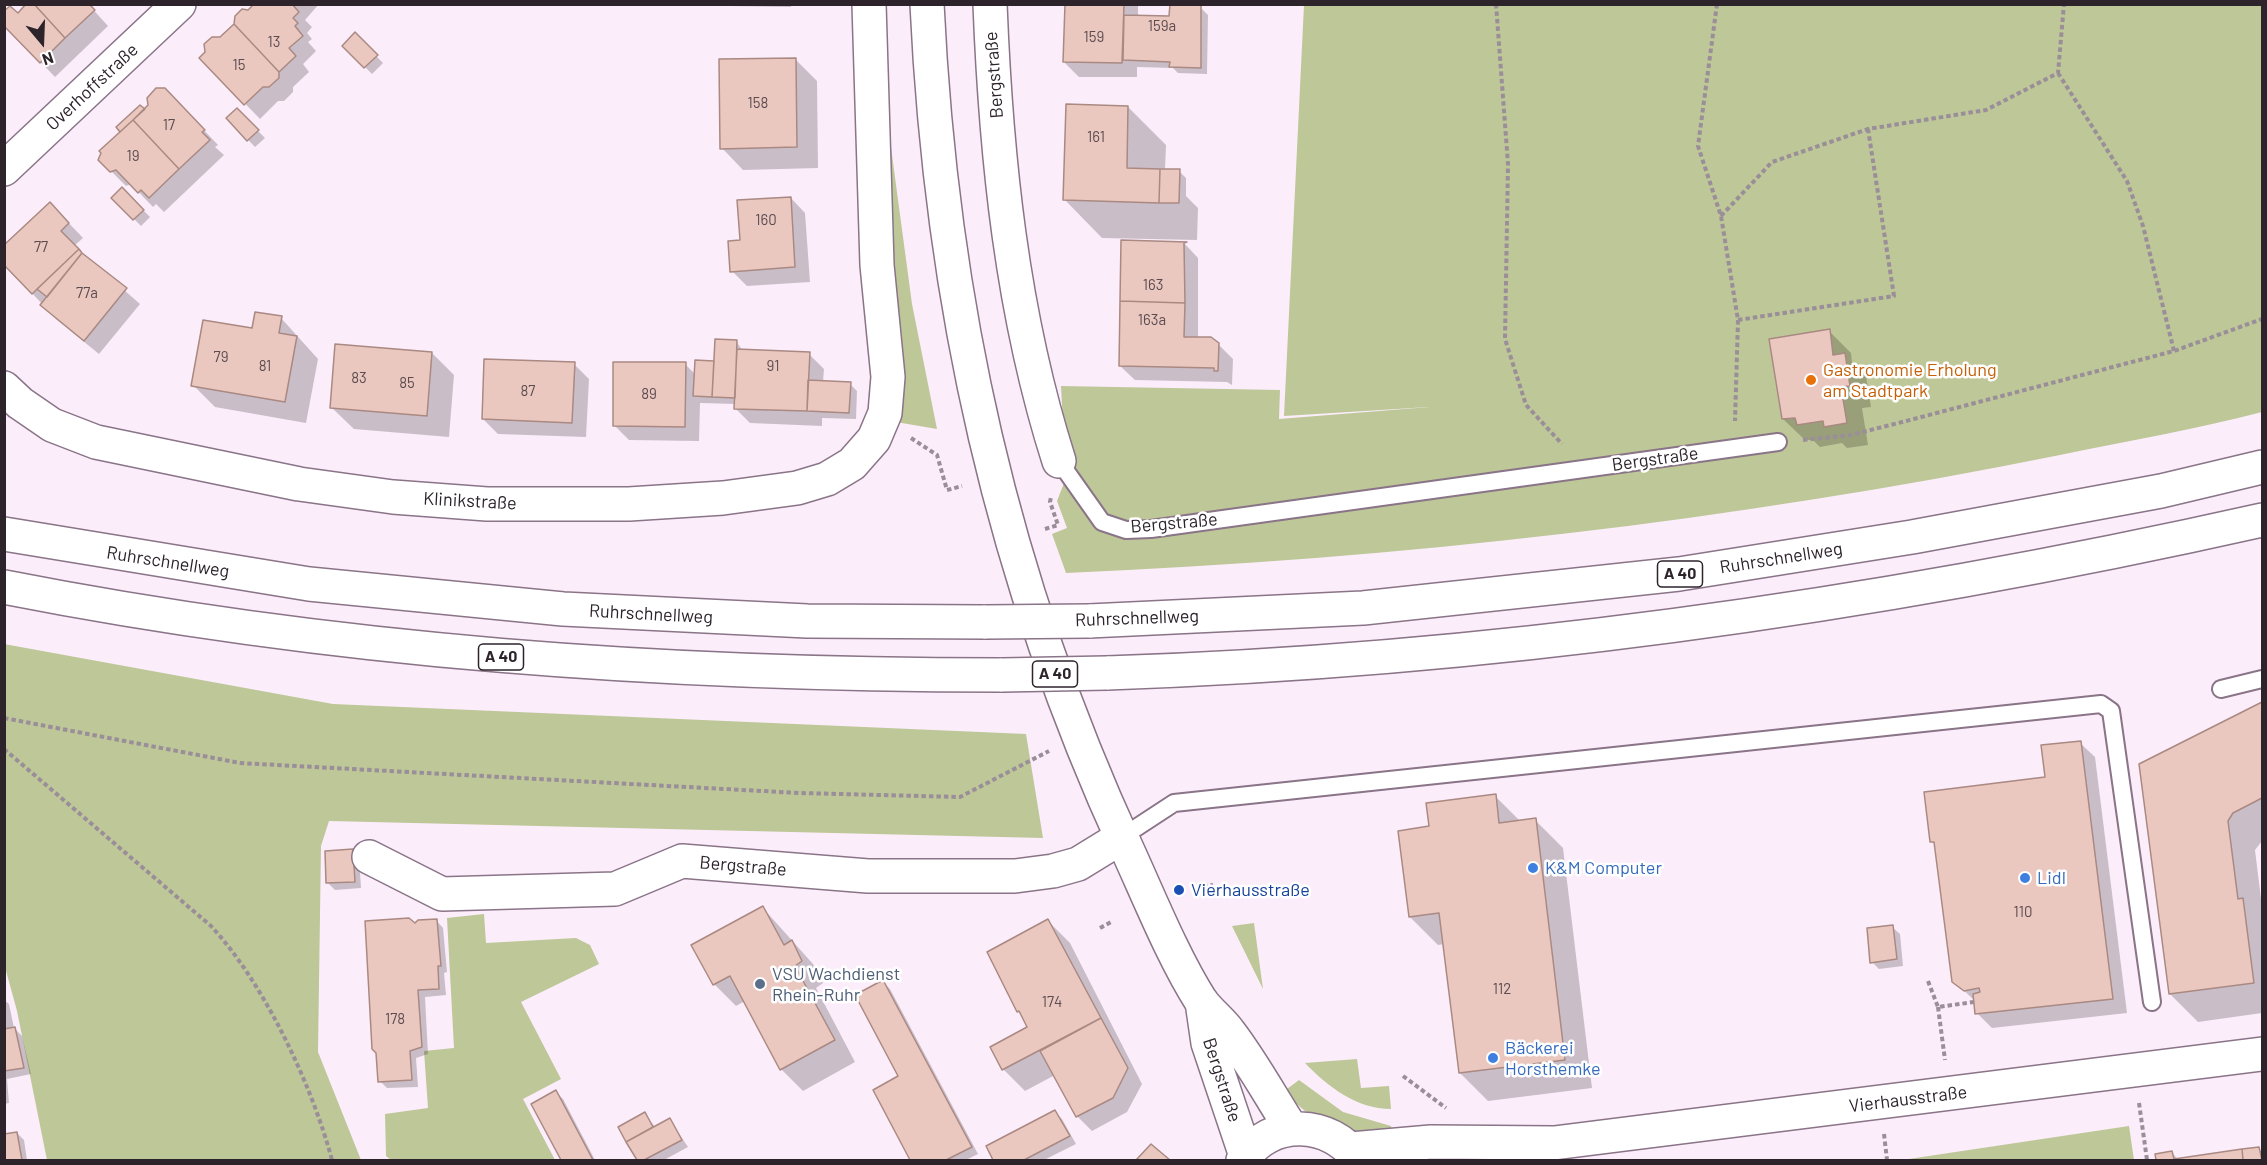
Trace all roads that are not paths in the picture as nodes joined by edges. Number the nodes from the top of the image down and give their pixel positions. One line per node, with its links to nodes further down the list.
1 (179, 4): 5 (main road, Overhoffstraße)
2 (869, 4): 6 (main road, Klinikstraße)
3 (927, 4): 15 (main road, Bergstraße)
4 (990, 4): 8 (main road, Bergstraße)
5 (4, 169)
6 (4, 388)
7 (1779, 442): 8 (lane, Bergstraße)
8 (1059, 460)
9 (2262, 467): 11 (main road, Ruhrschnellweg / A 40, bridge)
10 (2262, 520): 12 (main road, A 40, bridge)
11 (4, 534)
12 (4, 587)
13 (2262, 679): 14 (lane)
14 (2220, 689)
15 (1122, 837): 16 (main road, Bergstraße); 17 (main road, Bergstraße); 18 (lane)
16 (369, 857)
17 (1202, 1002): 20 (main road, Bergstraße); 23 (main road, Bergstraße)
18 (2152, 1002)
19 (2262, 1054): 21 (main road, Vierhausstraße)
20 (1291, 1128): 22 (main road, Bergstraße); 23 (main road, Bergstraße)
21 (1554, 1143): 22 (main road, Vierhausstraße); 24 (main road, Vierhausstraße)
22 (1355, 1155)
23 (1244, 1158)
24 (1487, 1161)

